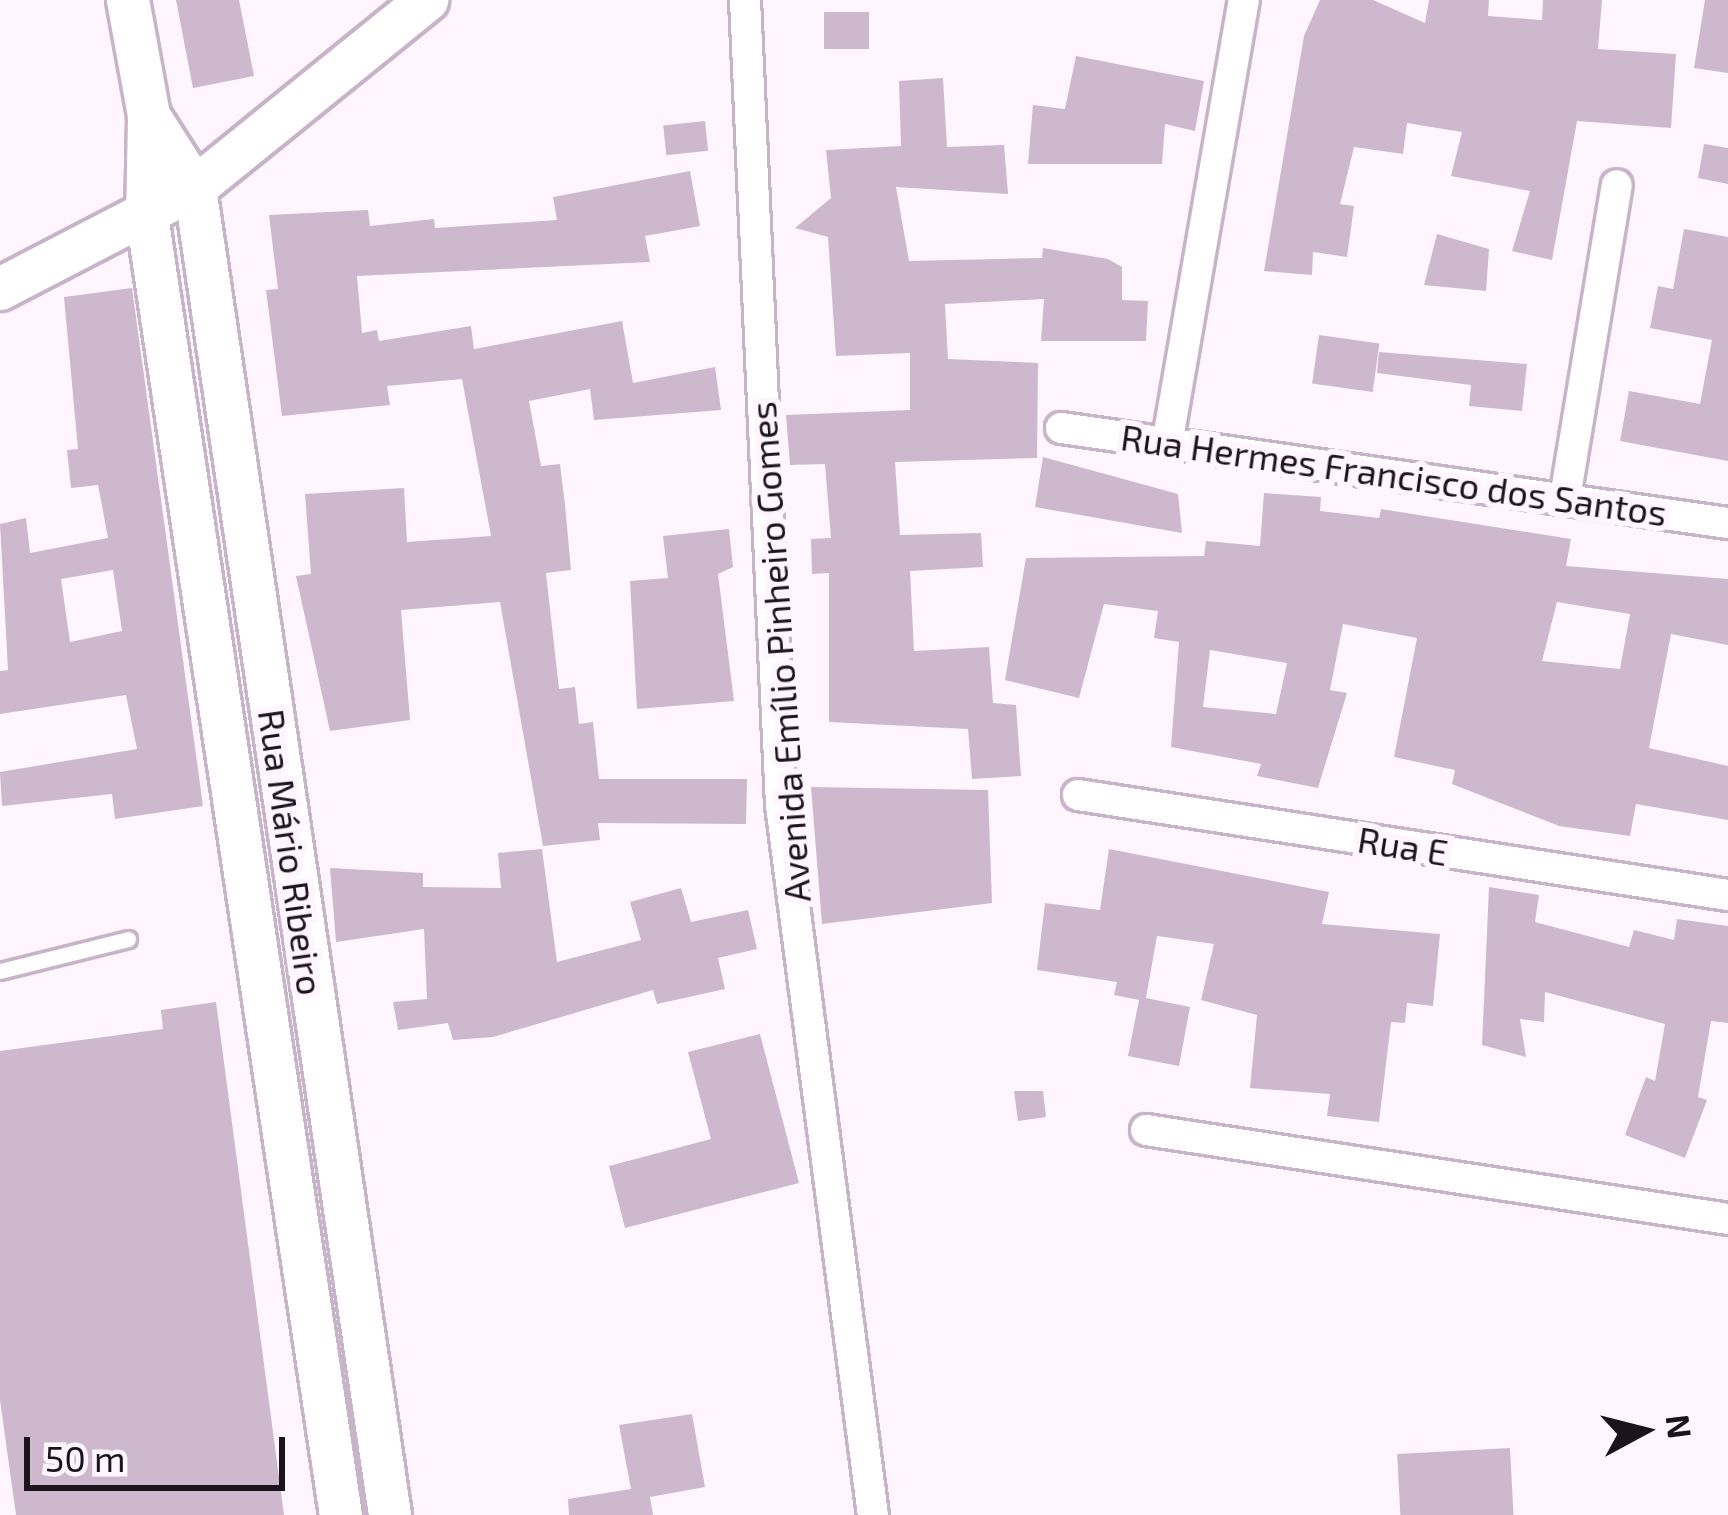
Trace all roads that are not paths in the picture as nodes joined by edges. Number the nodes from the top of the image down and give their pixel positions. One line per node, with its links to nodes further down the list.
1 (128, 0): 5 (main road)
2 (427, 0): 7 (main road)
3 (745, 0): 24 (street, Avenida Emílio Pinheiro Gomes)
4 (1244, 0): 11 (street)
5 (149, 116): 7 (main road); 8 (main road, Rua Mário Ribeiro)
6 (1617, 185): 12 (street)
7 (195, 188): 8 (main road); 18 (main road, Rua Mário Ribeiro)
8 (147, 216): 9 (main road); 19 (main road, Rua Mário Ribeiro)
9 (0, 289)
10 (1060, 428): 11 (street, Rua Hermes Francisco dos Santos)
11 (1168, 439): 12 (street, Rua Hermes Francisco dos Santos)
12 (1565, 498): 13 (street, Rua Hermes Francisco dos Santos)
13 (1728, 523)
14 (1078, 795): 15 (street, Rua E)
15 (1728, 895)
16 (128, 939): 17 (lane)
17 (0, 971)
18 (333, 1125): 19 (main road); 23 (main road, Rua Mário Ribeiro)
19 (284, 1128): 22 (main road, Rua Mário Ribeiro)
20 (1146, 1130): 21 (street)
21 (1728, 1219)
22 (341, 1515)
23 (390, 1515)
24 (873, 1515)

